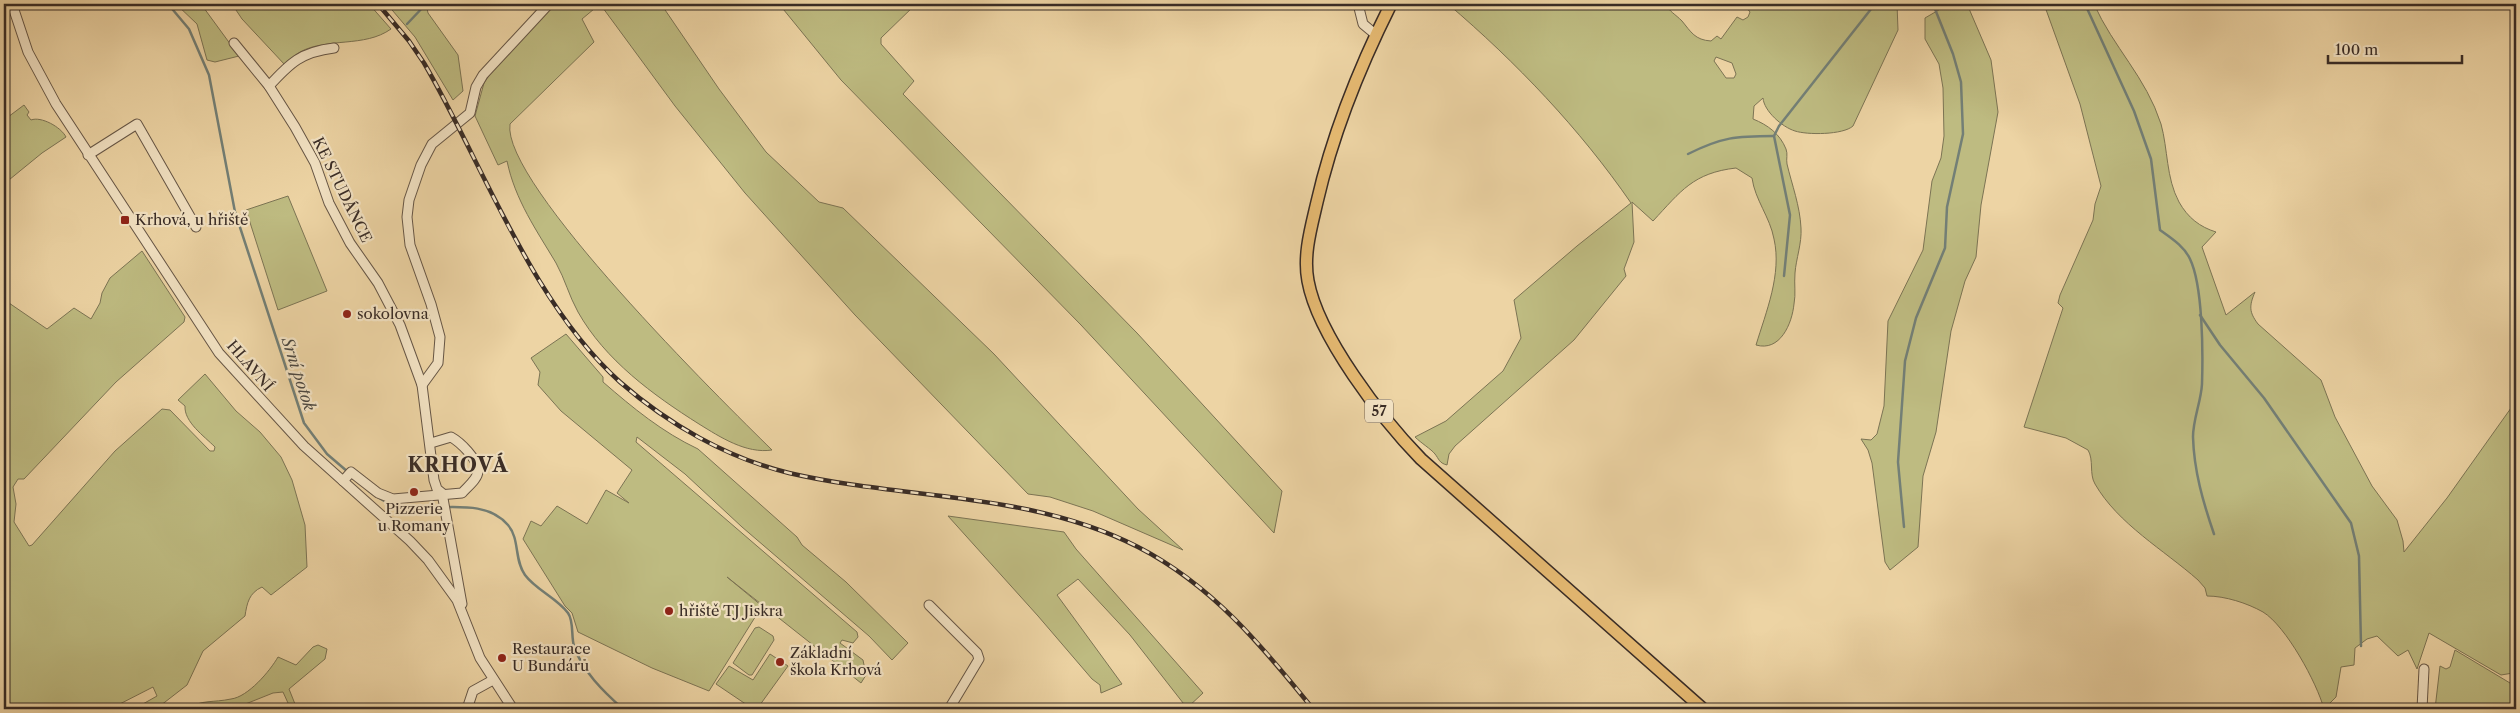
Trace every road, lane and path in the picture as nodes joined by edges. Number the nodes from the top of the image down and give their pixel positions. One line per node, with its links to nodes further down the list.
1 (12, 4): 9 (street, HLAVNÍ)
2 (1358, 4): 5 (street)
3 (1391, 4): 5 (main road, 57)
4 (548, 5): 11 (street)
5 (1375, 34): 22 (main road, 57)
6 (234, 43): 8 (street, KE STUDÁNCE)
7 (334, 48): 8 (street)
8 (269, 86): 11 (street, KE STUDÁNCE)
9 (88, 155): 10 (street); 13 (street, HLAVNÍ)
10 (196, 227)
11 (422, 385): 12 (street, KE STUDÁNCE)
12 (431, 443): 14 (street); 14 (street)
13 (347, 477): 14 (street); 16 (street, HLAVNÍ)
14 (443, 497): 16 (street)
15 (929, 605): 21 (street)
16 (463, 611): 18 (street, HLAVNÍ)
17 (2424, 669): 23 (street)
18 (493, 680): 19 (street); 20 (street, HLAVNÍ)
19 (468, 709)
20 (513, 709)
21 (950, 709)
22 (1703, 709)
23 (2422, 709)

